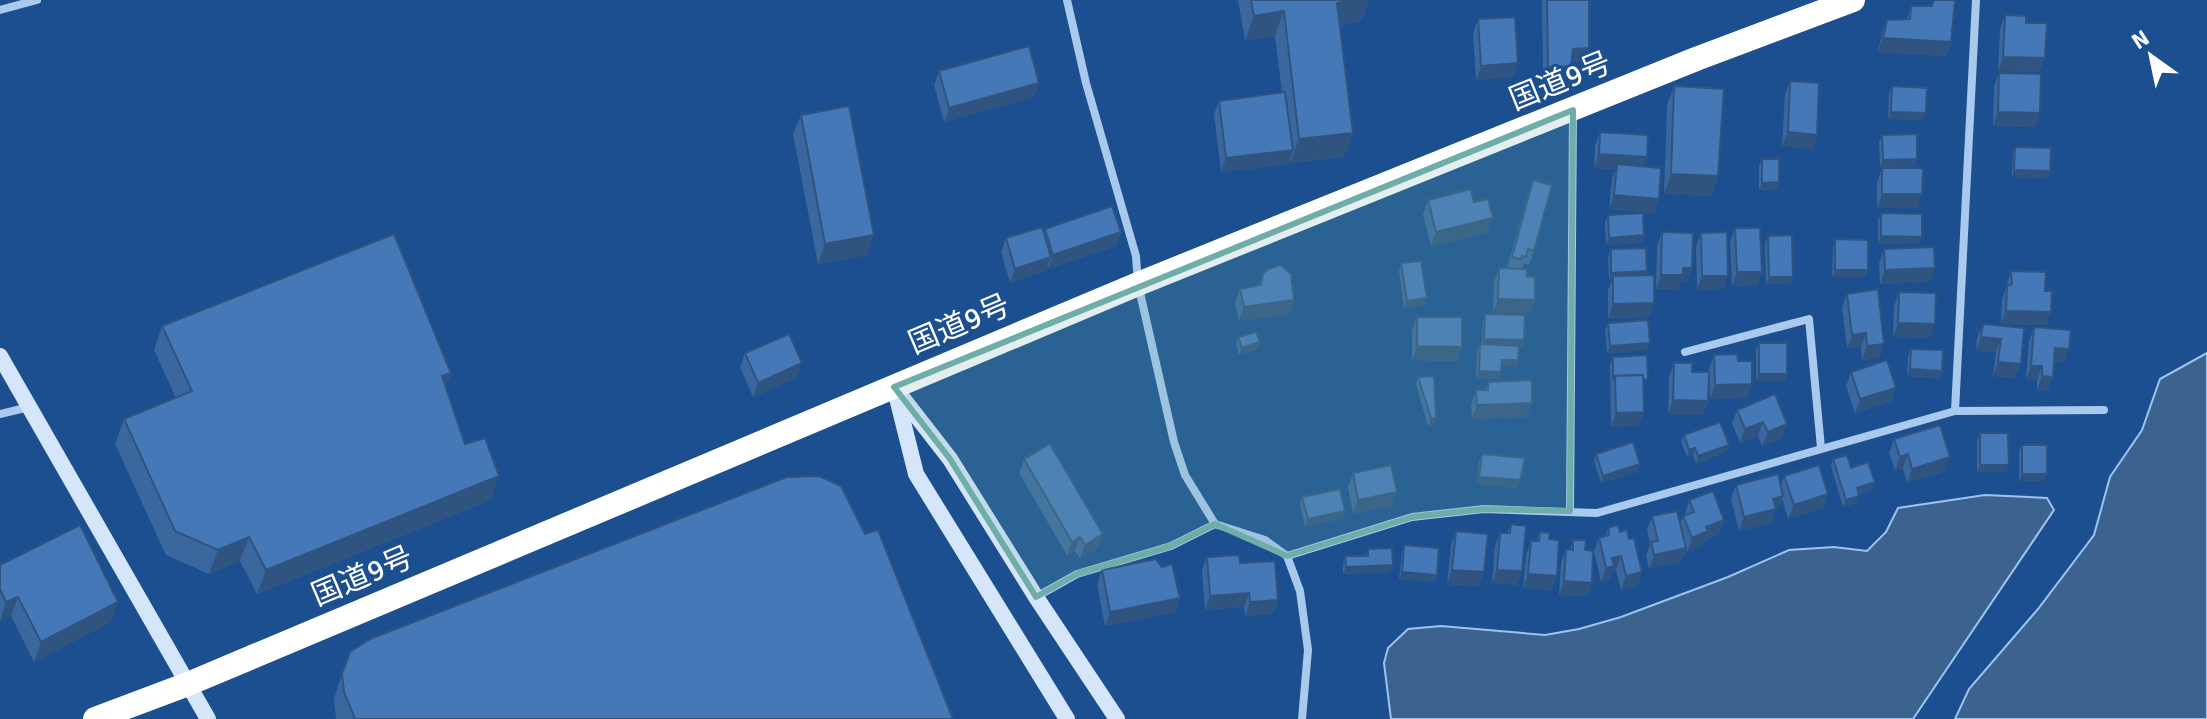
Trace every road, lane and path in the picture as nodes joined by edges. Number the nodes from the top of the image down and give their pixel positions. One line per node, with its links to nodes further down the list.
1 (37, 0): 5 (street)
2 (1067, 0): 7 (street)
3 (1853, 0): 6 (highway, 国道9号)
4 (1976, 0): 13 (street)
5 (0, 10)
6 (1573, 110): 7 (highway, 国道9号); 16 (street)
7 (1138, 284): 10 (highway, 国道9号); 17 (street)
8 (1685, 352): 15 (street)
9 (0, 356): 11 (street)
10 (894, 387): 19 (street); 20 (highway, 国道9号); 23 (street)
11 (29, 407): 14 (street); 20 (street)
12 (2104, 410): 13 (street)
13 (1955, 411): 15 (street)
14 (0, 414)
15 (1821, 448): 16 (street)
16 (1570, 511): 18 (street)
17 (1215, 524): 18 (street); 19 (street)
18 (1287, 556): 25 (street)
19 (1036, 597): 24 (street)
20 (188, 684): 21 (highway, 国道9号); 22 (street)
21 (95, 719)
22 (208, 719)
23 (1067, 719)
24 (1117, 719)
25 (1302, 719)

